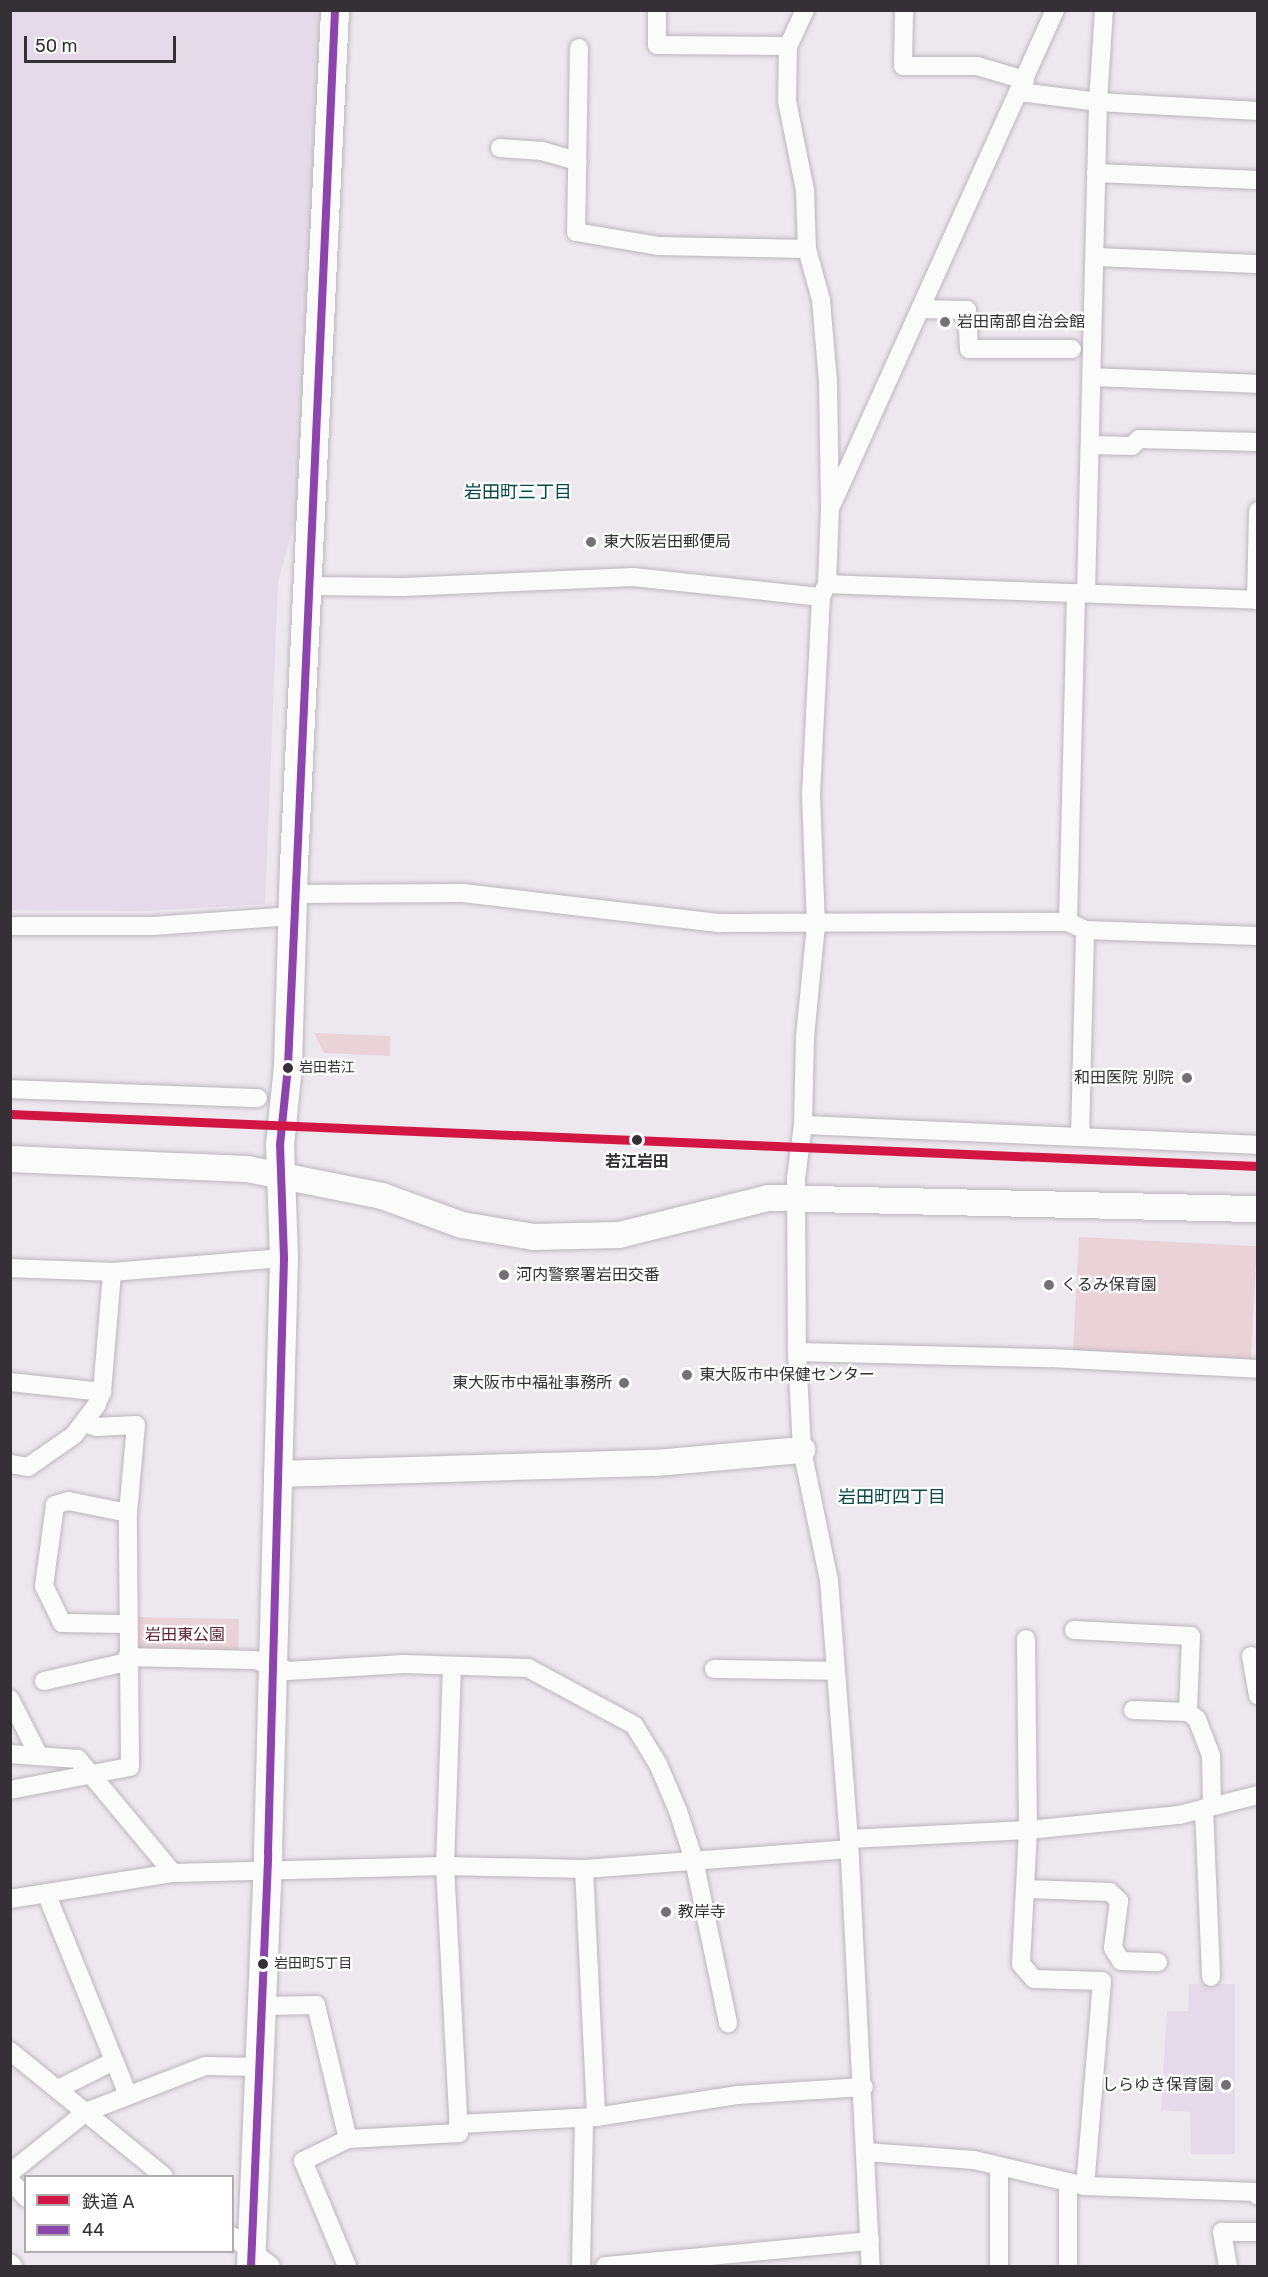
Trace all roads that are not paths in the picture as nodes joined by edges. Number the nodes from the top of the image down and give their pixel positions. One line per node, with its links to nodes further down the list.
1 (335, 10): 27 (main road)
2 (657, 10): 7 (street)
3 (805, 10): 7 (street)
4 (904, 10): 9 (street)
5 (1055, 10): 9 (street)
6 (1104, 10): 10 (street)
7 (788, 46): 16 (street)
8 (579, 48): 13 (street)
9 (1023, 86): 10 (street); 19 (street)
10 (1098, 102): 11 (street); 14 (street)
11 (1257, 111)
12 (500, 148): 13 (street)
13 (578, 161): 16 (street)
14 (1096, 173): 15 (street); 17 (street)
15 (1257, 180)
16 (807, 249): 25 (street)
17 (1095, 257): 18 (street); 21 (street)
18 (1257, 264)
19 (922, 309): 20 (street); 25 (street)
20 (1072, 349)
21 (1092, 377): 22 (street); 24 (street)
22 (1257, 384)
23 (1257, 442): 24 (street)
24 (1090, 445): 29 (street)
25 (830, 509): 28 (street)
26 (1257, 511): 30 (street)
27 (309, 586): 28 (street); 31 (main road)
28 (824, 590): 29 (street); 33 (street)
29 (1081, 593): 30 (street); 32 (street)
30 (1257, 600)
31 (293, 905): 33 (street); 34 (street); 43 (main road)
32 (1068, 922): 33 (street); 35 (street)
33 (816, 925): 39 (street)
34 (10, 926)
35 (1085, 930): 36 (street); 40 (street)
36 (1257, 936)
37 (10, 1089): 38 (street)
38 (258, 1098)
39 (803, 1125): 40 (street); 44 (street)
40 (1080, 1137): 41 (street)
41 (1257, 1145)
42 (10, 1159): 43 (street)
43 (282, 1174): 44 (street); 46 (main road)
44 (796, 1197): 45 (street); 49 (street)
45 (1257, 1209)
46 (284, 1258): 48 (street); 56 (main road)
47 (10, 1268): 48 (street)
48 (112, 1272): 52 (street)
49 (797, 1352): 50 (street); 54 (street)
50 (1257, 1369)
51 (10, 1382): 52 (street)
52 (102, 1392): 53 (street)
53 (84, 1423): 55 (street); 57 (street)
54 (802, 1450): 56 (street); 66 (street)
55 (10, 1464)
56 (277, 1474): 63 (main road)
57 (128, 1513): 58 (street); 58 (street)
58 (127, 1624): 62 (street)
59 (1074, 1630): 71 (street)
60 (1026, 1639): 78 (street)
61 (1251, 1656): 68 (street)
62 (127, 1659): 63 (street); 67 (street); 74 (street)
63 (270, 1665): 64 (street); 83 (main road)
64 (452, 1666): 80 (street); 81 (street)
65 (714, 1669): 66 (street)
66 (836, 1671): 79 (street)
67 (44, 1681)
68 (1257, 1695)
69 (10, 1699): 73 (street)
70 (1133, 1710): 71 (street)
71 (1188, 1713): 77 (street)
72 (10, 1754): 73 (street)
73 (39, 1756): 74 (street)
74 (96, 1776): 75 (street); 84 (street)
75 (10, 1790)
76 (1257, 1795): 77 (street)
77 (1208, 1807): 78 (street); 89 (street)
78 (1028, 1830): 79 (street); 85 (street)
79 (848, 1844): 80 (street); 95 (street)
80 (694, 1860): 82 (street); 91 (street)
81 (445, 1866): 82 (street); 83 (street); 100 (street)
82 (584, 1869): 99 (street)
83 (267, 1870): 84 (street); 90 (main road)
84 (173, 1873): 86 (street)
85 (1027, 1889): 88 (street); 107 (street)
86 (46, 1893): 87 (street); 93 (street)
87 (10, 1899)
88 (1158, 1962)
89 (1211, 1977)
90 (262, 2006): 94 (main road); 101 (street)
91 (728, 2024)
92 (10, 2051): 96 (street)
93 (114, 2061): 96 (street); 97 (street)
94 (259, 2067): 97 (street); 112 (main road)
95 (864, 2087): 99 (street); 102 (street)
96 (58, 2089): 98 (street)
97 (128, 2096): 98 (street)
98 (86, 2112): 104 (street); 105 (street)
99 (590, 2117): 100 (street); 115 (street)
100 (458, 2124): 101 (street)
101 (348, 2139): 114 (street)
102 (866, 2152): 103 (street); 111 (street)
103 (999, 2169): 107 (street); 118 (street)
104 (10, 2173)
105 (151, 2173)
106 (10, 2180): 108 (street)
107 (1076, 2184): 109 (street); 119 (street)
108 (24, 2196)
109 (1257, 2196)
110 (1257, 2232): 120 (street)
111 (870, 2241): 113 (street); 117 (street)
112 (252, 2255)
113 (729, 2261): 116 (street)
114 (347, 2266)
115 (581, 2266)
116 (605, 2266)
117 (871, 2266)
118 (999, 2266)
119 (1068, 2266)
120 (1228, 2266)

